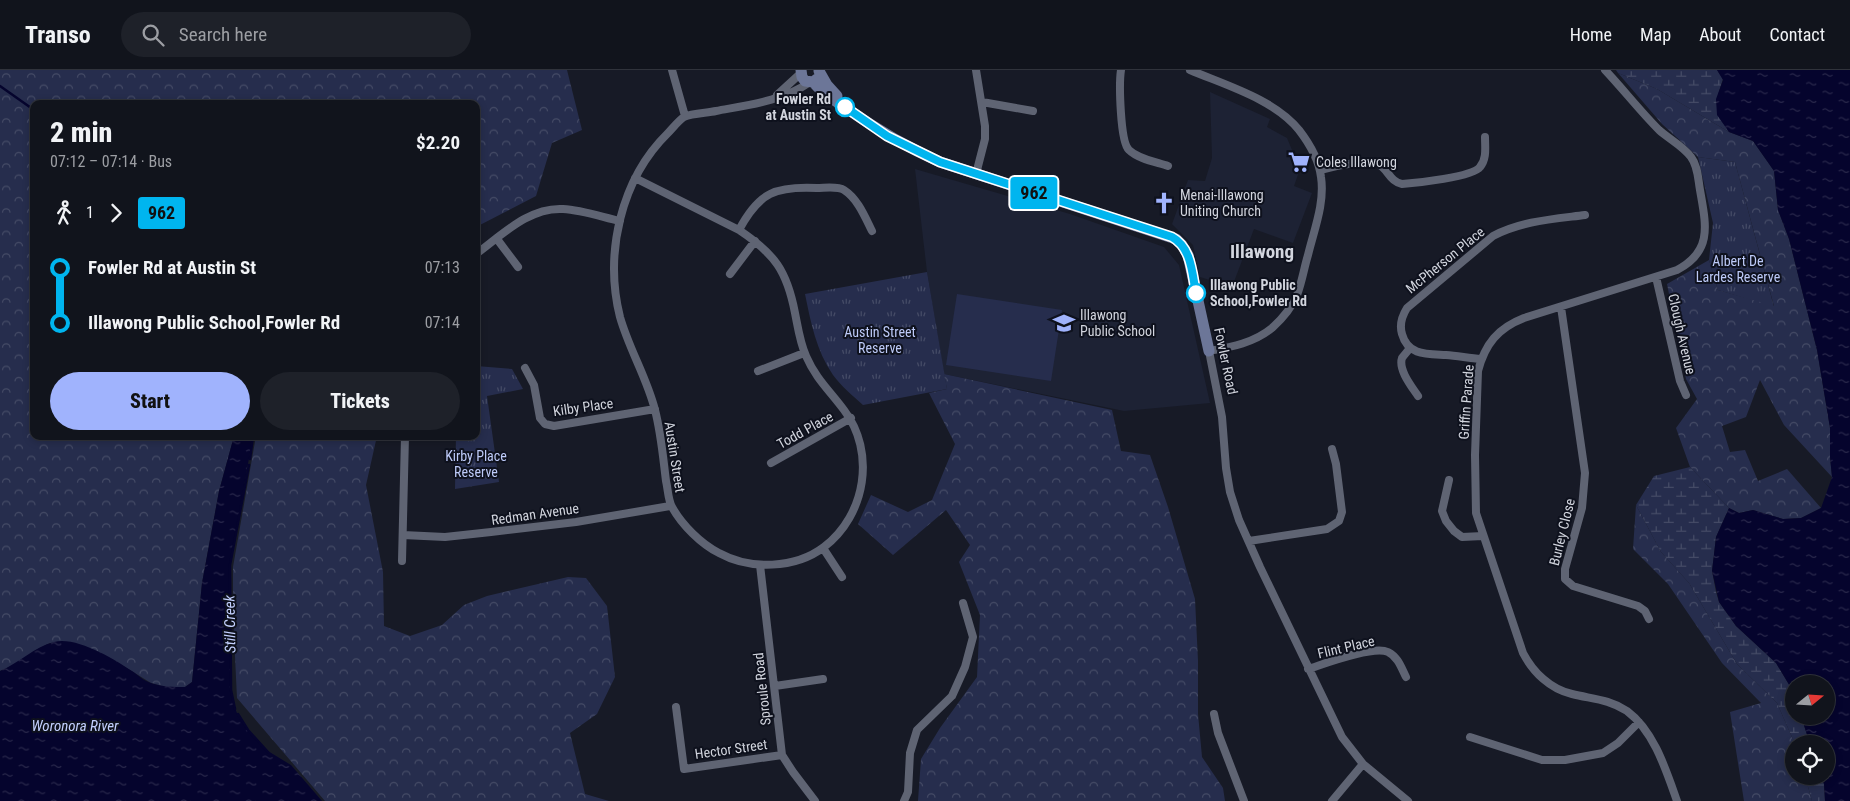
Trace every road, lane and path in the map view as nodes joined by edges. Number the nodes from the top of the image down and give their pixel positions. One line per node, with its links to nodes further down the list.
1 (672, 70): 13 (street)
2 (976, 70): 10 (street)
3 (1121, 70): 15 (street)
4 (1190, 70): 16 (street)
5 (1604, 70): 28 (street, Griffin Parade)
6 (801, 71): 8 (street, Fowler Road); 9 (street)
7 (819, 71): 8 (street); 11 (street, Fowler Road)
8 (812, 82): 9 (street); 11 (street, Fowler Road)
9 (774, 98): 13 (street)
10 (982, 102): 12 (street); 17 (street)
11 (844, 107): 17 (street, Fowler Road)
12 (1033, 111)
13 (685, 116): 18 (street, Austin Street)
14 (1485, 137): 16 (street)
15 (1168, 166)
16 (1320, 170): 31 (street)
17 (976, 174): 31 (street, Fowler Road)
18 (635, 178): 20 (street, Austin Street); 21 (street, Austin Street)
19 (1585, 214): 30 (street, McPherson Place)
20 (620, 221): 23 (street); 38 (street, Austin Street)
21 (739, 230): 22 (street); 24 (street, Austin Street)
22 (872, 231)
23 (497, 239): 25 (street); 26 (street)
24 (755, 240): 27 (street); 32 (street, Austin Street)
25 (480, 251)
26 (518, 267)
27 (730, 274)
28 (1656, 277): 29 (street, Griffin Parade); 36 (street, Clough Avenue)
29 (1561, 307): 33 (street, Griffin Parade); 53 (street, Burley Close)
30 (1410, 348): 33 (street); 37 (street)
31 (1209, 351): 47 (street, Fowler Road)
32 (804, 354): 35 (street); 39 (street, Austin Street)
33 (1481, 359): 46 (street, Griffin Parade)
34 (525, 368): 38 (street, Kilby Place)
35 (758, 371)
36 (1686, 395)
37 (1418, 396)
38 (655, 409): 44 (street, Austin Street)
39 (851, 418): 42 (street, Todd Place); 48 (street, Austin Street)
40 (406, 440): 45 (street)
41 (1332, 449): 47 (street)
42 (771, 463)
43 (1449, 480): 46 (street)
44 (670, 506): 45 (street, Redman Avenue); 50 (street, Austin Street)
45 (403, 536): 49 (street)
46 (1484, 536): 60 (street, Griffin Parade)
47 (1249, 541): 54 (street, Fowler Road)
48 (823, 548): 50 (street, Austin Street); 51 (street)
49 (402, 560)
50 (760, 565): 57 (street, Sproule Road)
51 (842, 577)
52 (963, 603): 65 (street)
53 (1649, 620)
54 (1308, 669): 55 (street, Flint Place); 63 (street, Fowler Road)
55 (1406, 677)
56 (823, 679): 57 (street)
57 (775, 686): 62 (street, Sproule Road)
58 (676, 707): 62 (street, Hector Street)
59 (1214, 714): 66 (street)
60 (1638, 722): 61 (street); 69 (street, Griffin Parade)
61 (1470, 737)
62 (782, 755): 64 (street, Sproule Road)
63 (1363, 764): 67 (street); 68 (street, Fowler Road)
64 (815, 801)
65 (904, 801)
66 (1244, 801)
67 (1332, 801)
68 (1408, 801)
69 (1677, 801)

